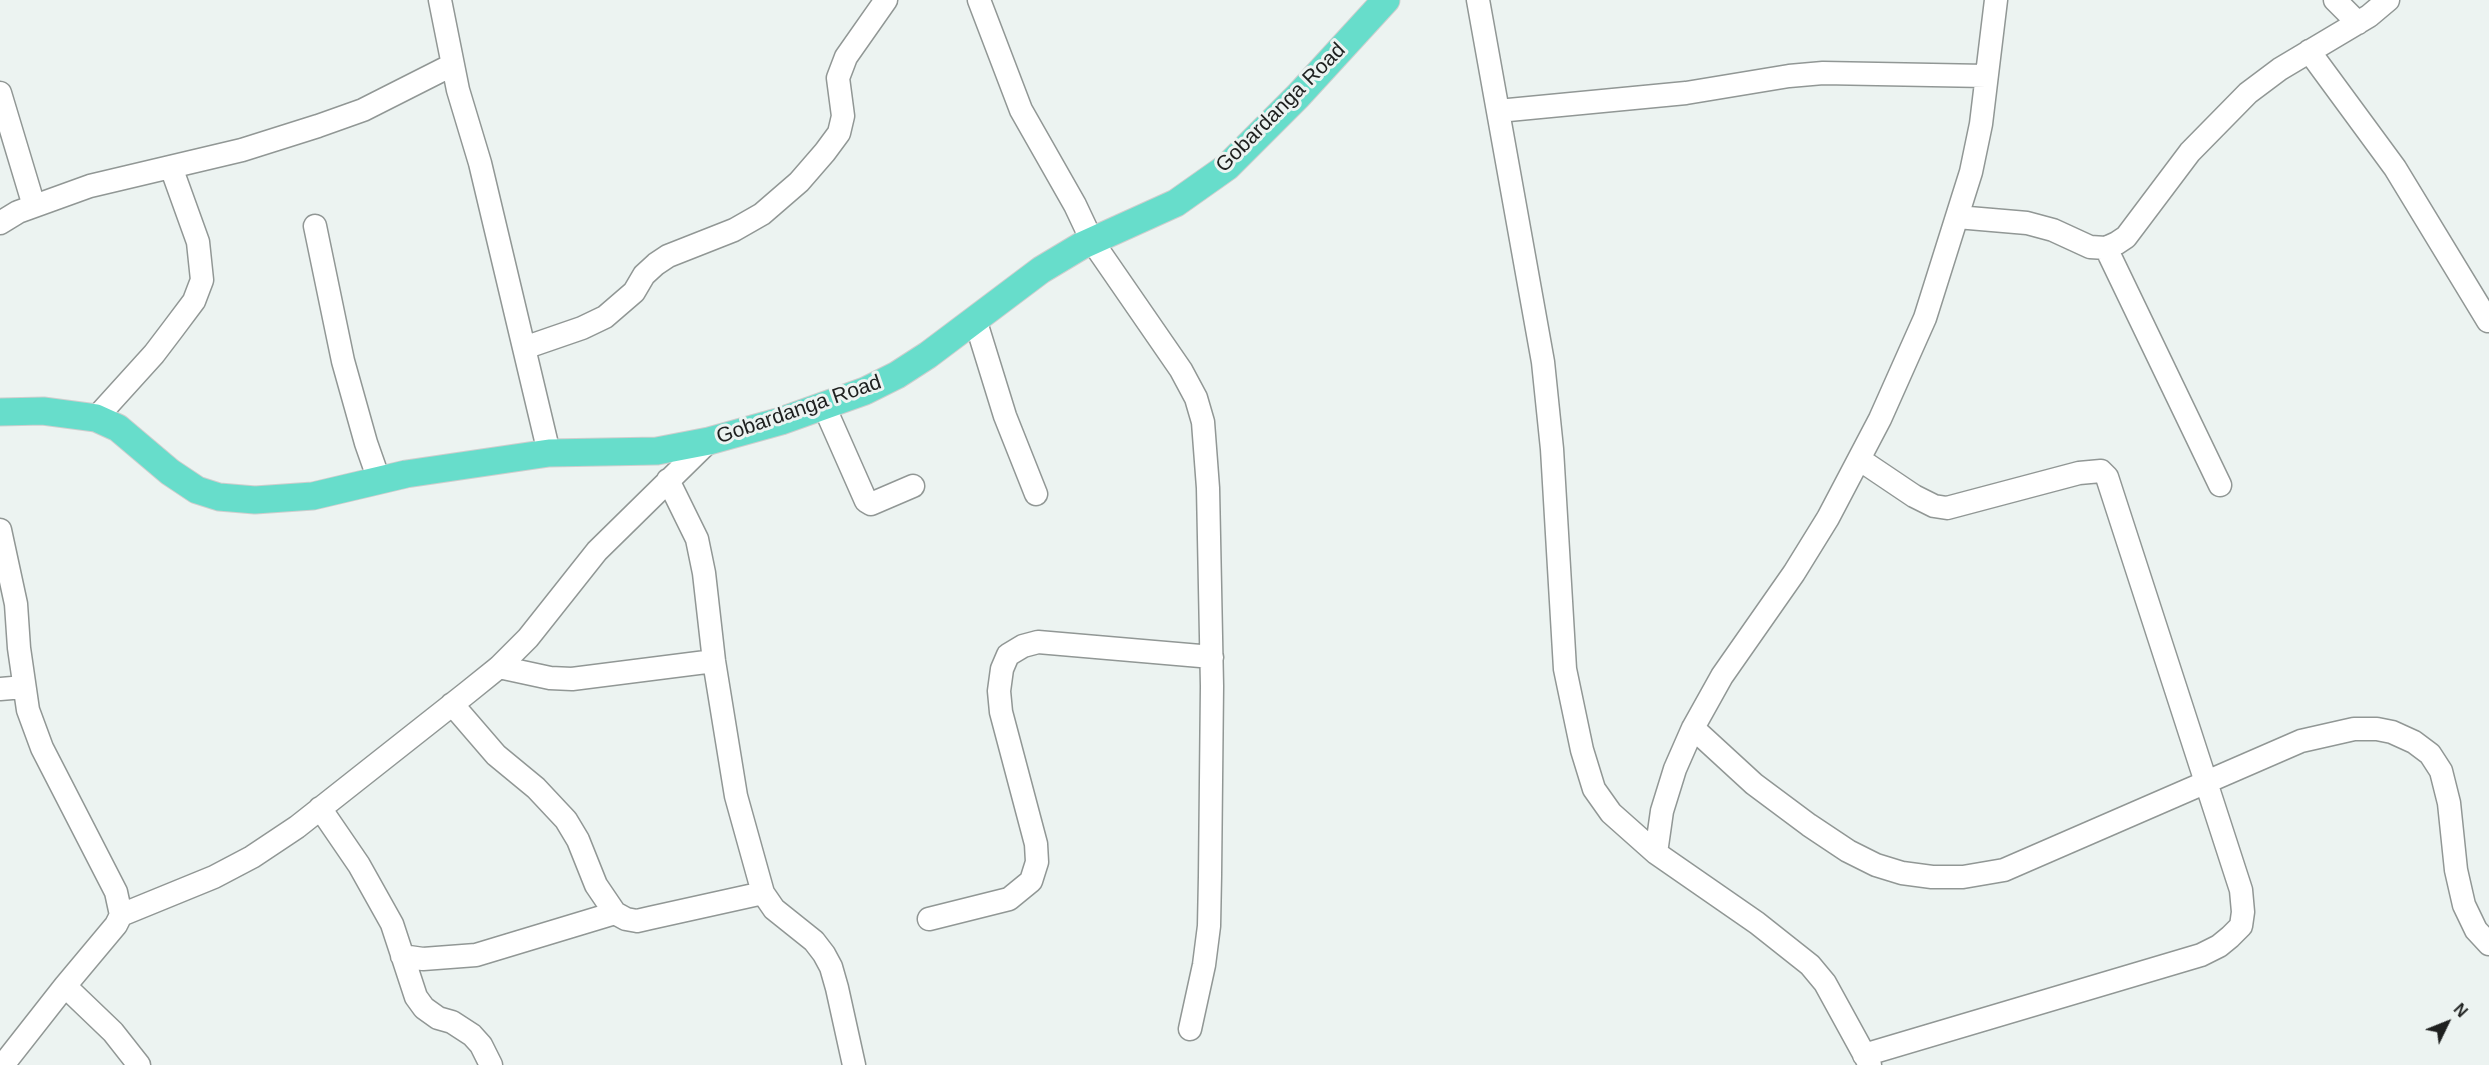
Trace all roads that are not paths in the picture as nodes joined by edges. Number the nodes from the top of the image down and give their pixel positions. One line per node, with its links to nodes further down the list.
1 (440, 0): 11 (street)
2 (886, 0): 24 (street)
3 (979, 0): 20 (street)
4 (1386, 0): 20 (main road, Gobardanga Road)
5 (1478, 0): 14 (street)
6 (1996, 0): 12 (street)
7 (2335, 0): 9 (street)
8 (2388, 0): 9 (street)
9 (2358, 23): 10 (street)
10 (2309, 51): 21 (street); 23 (street)
11 (452, 65): 15 (street); 24 (street)
12 (1986, 76): 14 (street); 17 (street)
13 (0, 93): 16 (street)
14 (1498, 111): 46 (street)
15 (171, 168): 16 (street); 27 (street)
16 (34, 206): 18 (street)
17 (1957, 217): 21 (street); 30 (street)
18 (0, 223)
19 (315, 226): 31 (street)
20 (1092, 241): 22 (main road, Gobardanga Road); 37 (street)
21 (2106, 248): 33 (street)
22 (975, 319): 25 (main road, Gobardanga Road); 35 (street)
23 (2488, 321)
24 (524, 348): 29 (street)
25 (824, 406): 28 (main road, Gobardanga Road); 34 (street)
26 (0, 412): 27 (main road, Gobardanga Road)
27 (96, 418): 31 (main road, Gobardanga Road)
28 (709, 441): 29 (main road, Gobardanga Road); 32 (street)
29 (549, 453): 31 (main road, Gobardanga Road)
30 (1859, 459): 43 (street); 44 (street)
31 (380, 480)
32 (668, 480): 38 (street); 39 (street)
33 (2220, 485)
34 (913, 486)
35 (1036, 494)
36 (0, 530): 40 (street)
37 (1212, 657): 50 (street); 54 (street)
38 (714, 661): 39 (street); 47 (street)
39 (499, 667): 42 (street)
40 (24, 687): 41 (street); 49 (street)
41 (0, 689)
42 (452, 704): 45 (street); 48 (street)
43 (1693, 728): 44 (street); 46 (street)
44 (2205, 781): 51 (street); 55 (street)
45 (320, 808): 49 (street); 52 (street)
46 (1656, 853): 55 (street)
47 (763, 893): 48 (street); 59 (street)
48 (615, 913): 52 (street)
49 (121, 915): 53 (street)
50 (929, 919)
51 (2489, 944)
52 (402, 956): 58 (street)
53 (65, 986): 56 (street); 57 (street)
54 (1190, 1029)
55 (1867, 1060)
56 (3, 1065)
57 (140, 1065)
58 (491, 1065)
59 (854, 1065)

